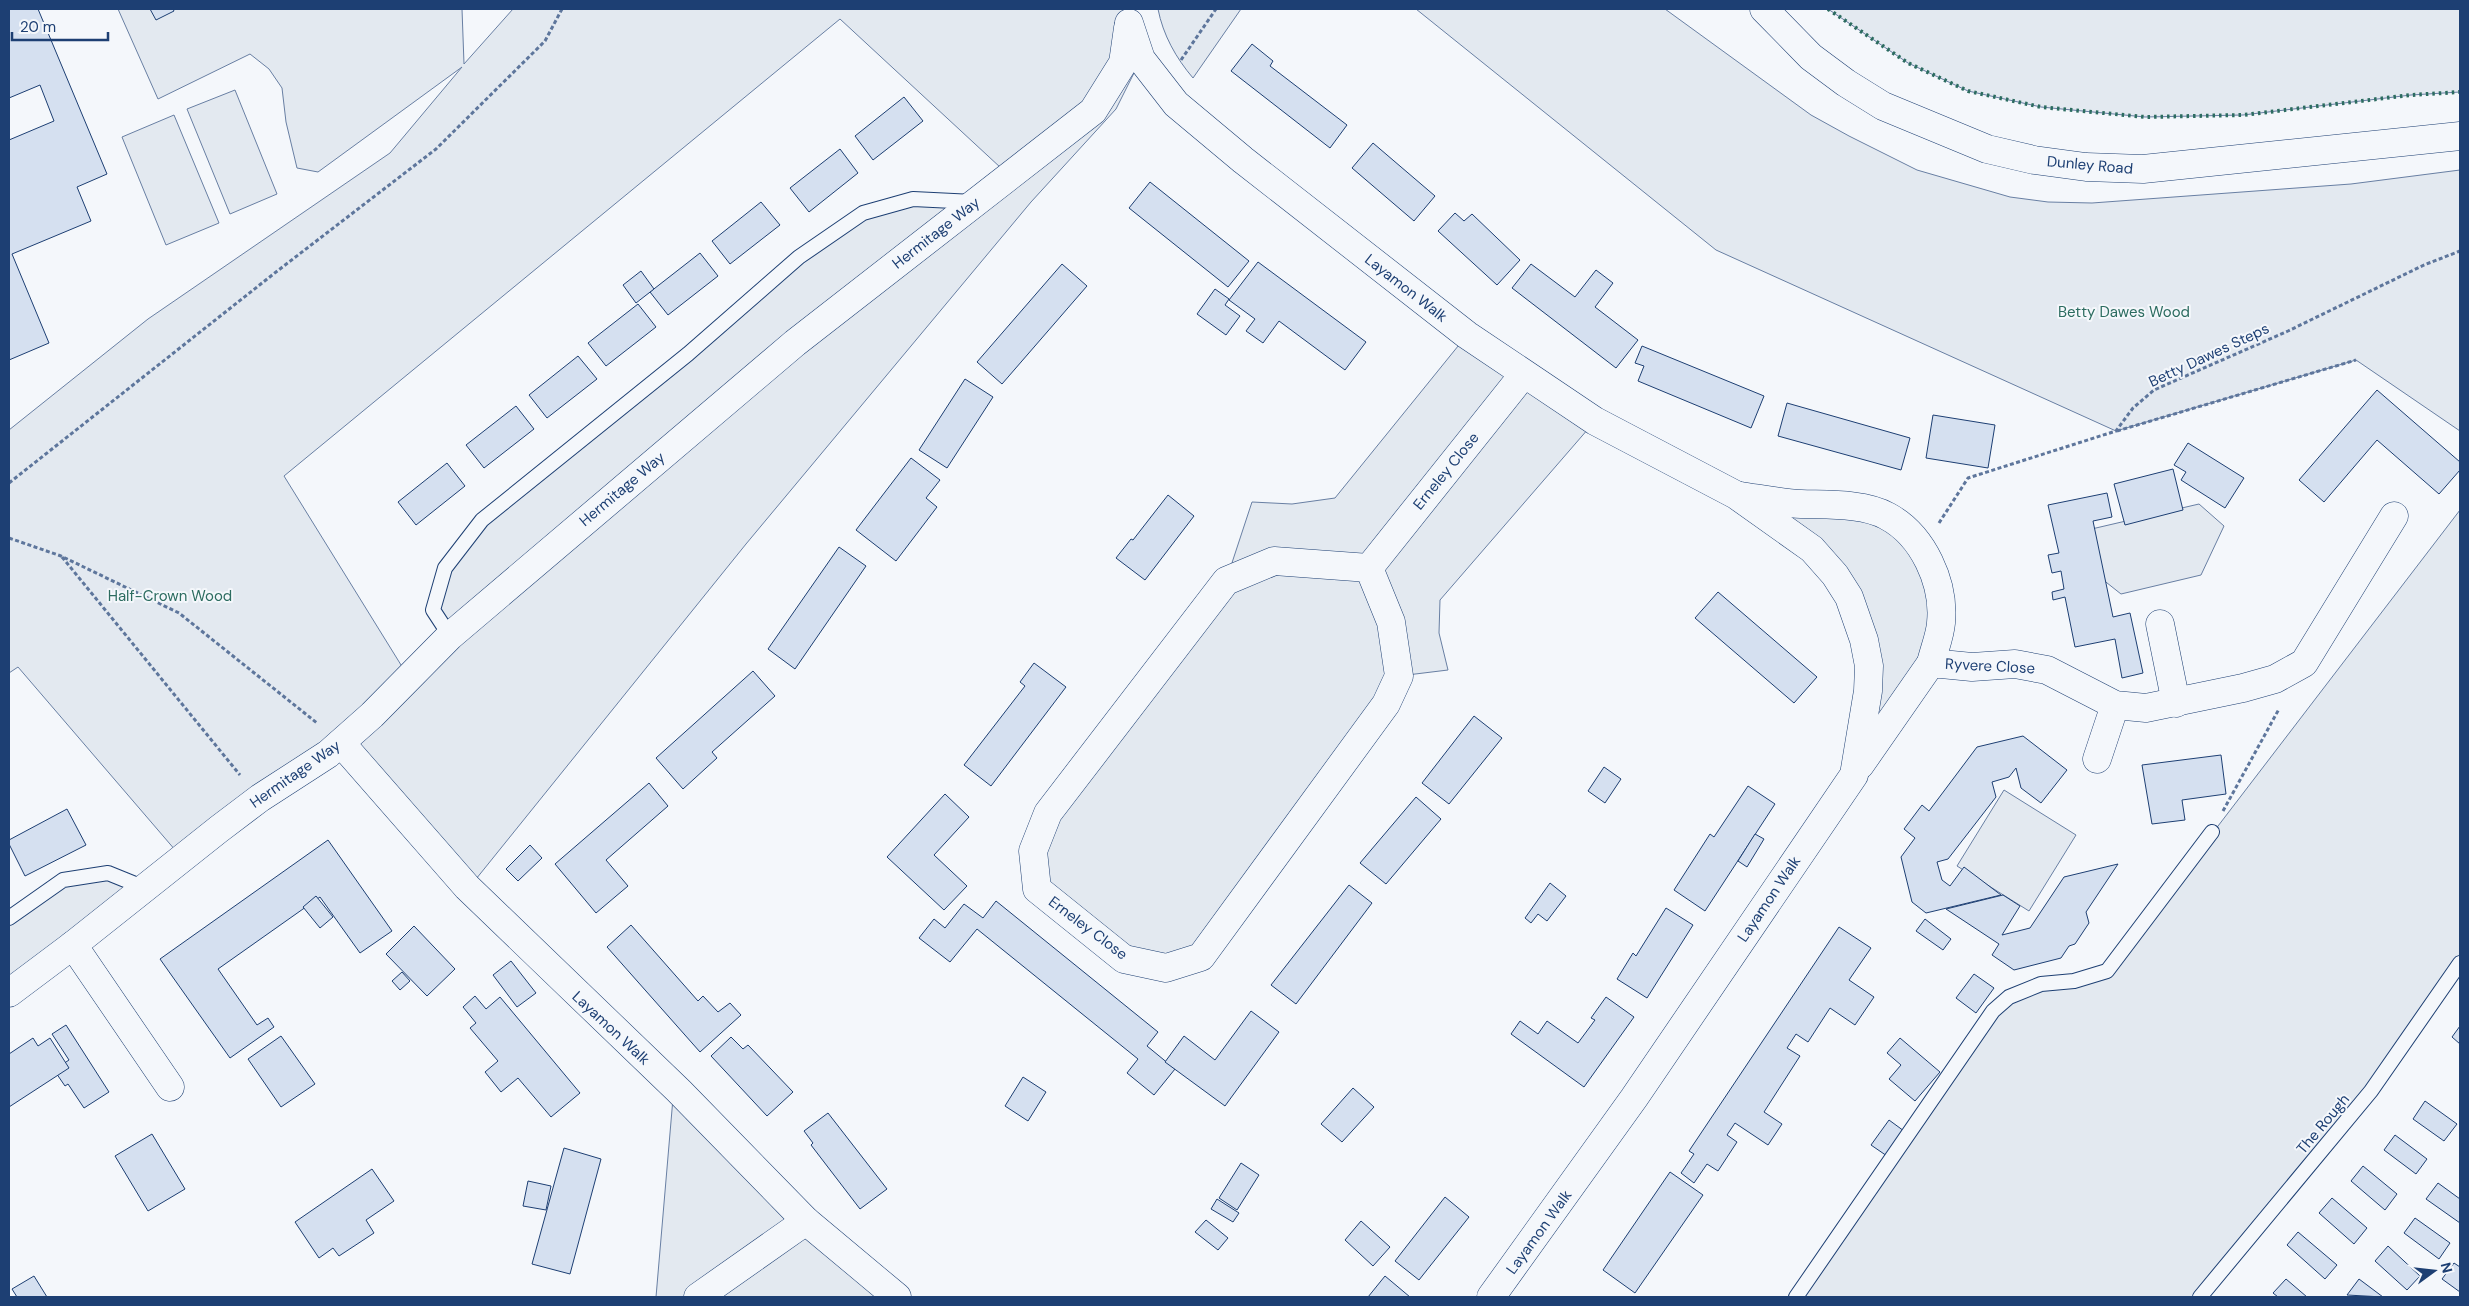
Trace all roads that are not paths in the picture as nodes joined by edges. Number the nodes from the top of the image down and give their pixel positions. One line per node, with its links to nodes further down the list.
1 (1764, 9): 3 (street, Dunley Road)
2 (1128, 16): 4 (street, Hermitage Way); 5 (street, Layamon Walk)
3 (2460, 136)
4 (975, 202): 10 (street, Hermitage Way); 10 (lane)
5 (1523, 375): 6 (street, Layamon Walk); 8 (street, Erneley Close)
6 (1736, 495): 11 (street, Layamon Walk); 16 (street, Layamon Walk)
7 (2394, 516): 12 (street, Ryvere Close)
8 (1370, 568): 8 (street, Erneley Close)
9 (2160, 624): 12 (street)
10 (450, 636): 14 (street, Hermitage Way)
11 (1931, 663): 13 (street, Ryvere Close); 16 (street, Ryvere Close)
12 (2176, 703): 13 (street, Ryvere Close)
13 (2115, 705): 15 (street)
14 (341, 742): 18 (street, Hermitage Way); 24 (street, Layamon Walk)
15 (2097, 759)
16 (1854, 775): 27 (street, Layamon Walk)
17 (2212, 832): 28 (lane)
18 (145, 888): 19 (lane); 20 (street, Hermitage Way)
19 (9, 918)
20 (74, 945): 22 (street, Hermitage Way); 23 (street)
21 (2460, 963): 29 (lane, The Rough)
22 (9, 993)
23 (170, 1087)
24 (806, 1221): 25 (street); 26 (street, Layamon Walk)
25 (698, 1297)
26 (897, 1297)
27 (1491, 1297)
28 (1796, 1297)
29 (2200, 1297)

